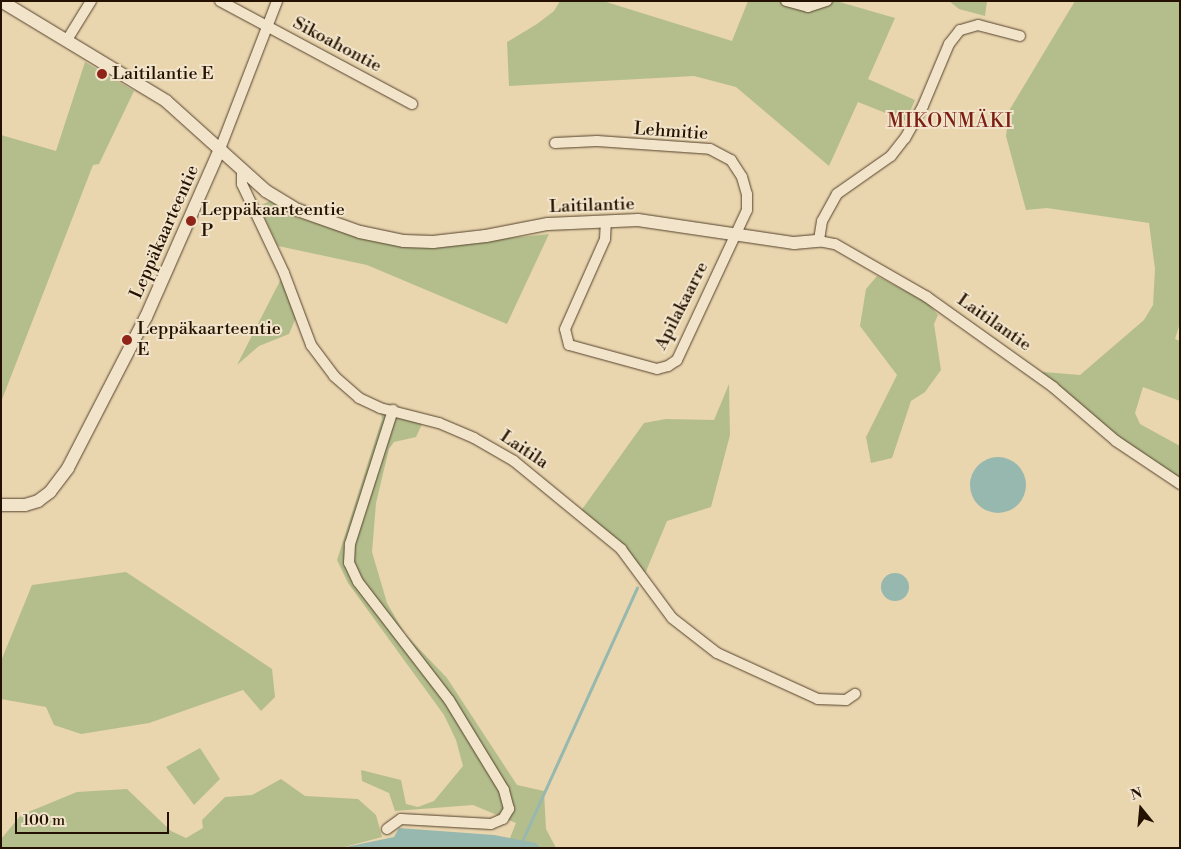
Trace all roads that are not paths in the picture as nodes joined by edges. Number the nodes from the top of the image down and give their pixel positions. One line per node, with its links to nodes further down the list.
1 (91, 1): 9 (street)
2 (220, 1): 7 (street, Sikoahontie)
3 (277, 1): 7 (street)
4 (786, 1): 5 (street)
5 (826, 1)
6 (1, 2): 9 (street, Laitilantie)
7 (267, 27): 10 (street, Sikoahontie); 12 (street)
8 (1020, 36): 16 (street)
9 (67, 40): 12 (street, Laitilantie)
10 (412, 104)
11 (555, 143): 15 (street, Lehmitie)
12 (220, 149): 13 (street, Laitilantie); 19 (street, Leppäkaarteentie)
13 (242, 172): 14 (street, Laitilantie); 17 (street, Laitila)
14 (606, 221): 15 (street, Laitilantie); 15 (street, Apilakaarre)
15 (735, 235): 16 (street, Laitilantie)
16 (819, 241): 18 (street, Laitilantie)
17 (393, 410): 20 (street, Laitila); 21 (street)
18 (1180, 484)
19 (1, 505)
20 (855, 694)
21 (387, 829)

